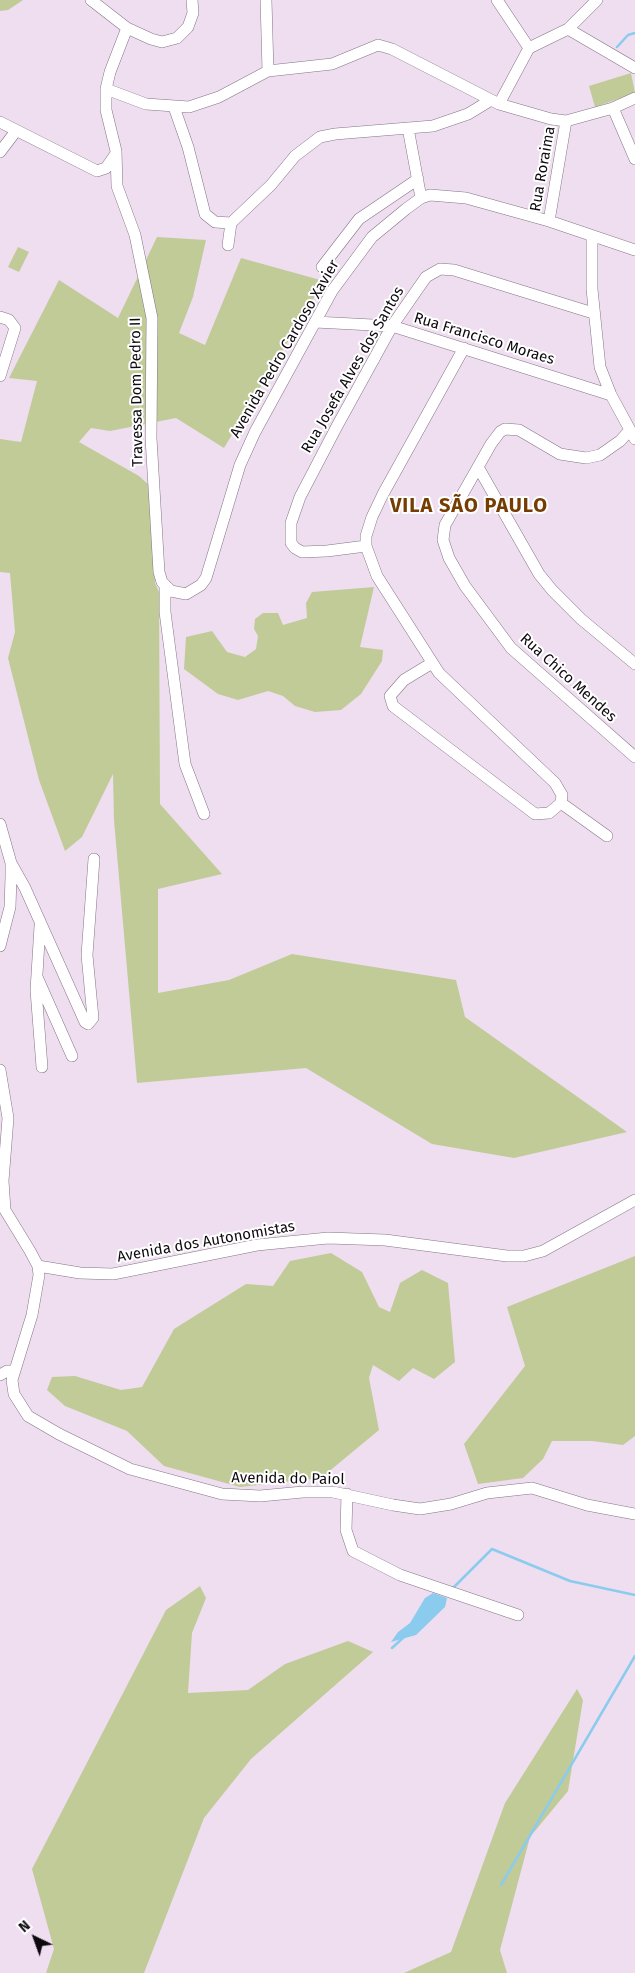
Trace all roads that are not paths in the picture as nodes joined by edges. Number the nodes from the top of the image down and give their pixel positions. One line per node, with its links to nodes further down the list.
1 (92, 0): 6 (street)
2 (192, 0): 6 (street)
3 (266, 0): 10 (street)
4 (497, 0): 8 (street)
5 (597, 0): 7 (street)
6 (127, 28): 11 (street, Travessa Dom Pedro II)
7 (568, 29): 8 (street); 9 (street)
8 (529, 48): 13 (street)
9 (635, 68)
10 (268, 71): 13 (street); 14 (street)
11 (106, 89): 14 (street); 21 (street, Travessa Dom Pedro II)
12 (635, 98): 15 (street)
13 (495, 102): 16 (street); 18 (street)
14 (174, 107): 28 (street)
15 (613, 108): 16 (street); 22 (street)
16 (566, 121): 27 (street, Rua Roraima)
17 (0, 122): 19 (street)
18 (408, 128): 24 (street); 28 (street)
19 (16, 131): 20 (street); 23 (street)
20 (0, 152)
21 (115, 156): 23 (street); 25 (street, Travessa Dom Pedro II)
22 (635, 159)
23 (93, 169): 25 (street)
24 (418, 179): 26 (street); 32 (street)
25 (117, 186): 43 (street, Travessa Dom Pedro II)
26 (421, 198): 27 (street); 35 (street, Avenida Pedro Cardoso Xavier)
27 (549, 221): 29 (street)
28 (231, 223): 30 (street)
29 (592, 237): 31 (street); 33 (street)
30 (228, 245)
31 (635, 250)
32 (322, 267)
33 (593, 313): 36 (street, Rua Josefa Alves dos Santos); 39 (street)
34 (0, 317): 38 (street)
35 (315, 322): 36 (street, Rua Francisco Moraes); 43 (street, Avenida Pedro Cardoso Xavier)
36 (392, 326): 37 (street, Rua Francisco Moraes); 42 (street, Rua Josefa Alves dos Santos)
37 (464, 348): 39 (street, Rua Francisco Moraes); 42 (street)
38 (0, 376)
39 (611, 395): 40 (street)
40 (633, 435): 41 (street, Rua Chico Mendes)
41 (478, 467): 45 (street); 46 (street, Rua Chico Mendes)
42 (366, 546): 44 (street)
43 (165, 586): 48 (street)
44 (432, 663): 47 (street); 47 (street)
45 (635, 664)
46 (635, 758)
47 (561, 803): 50 (street)
48 (204, 814)
49 (0, 824): 52 (street)
50 (607, 836)
51 (94, 858): 55 (street)
52 (11, 863): 53 (street); 54 (street)
53 (30, 900): 54 (street); 55 (street)
54 (10, 908): 56 (street)
55 (40, 924): 57 (street)
56 (0, 946)
57 (36, 975): 58 (street); 59 (street)
58 (72, 1056)
59 (42, 1067)
60 (0, 1070): 62 (street)
61 (635, 1200): 62 (street, Avenida dos Autonomistas)
62 (38, 1266): 63 (street)
63 (13, 1371): 64 (street); 65 (street, Avenida do Paiol)
64 (0, 1375)
65 (347, 1494): 66 (street, Avenida do Paiol); 67 (street)
66 (635, 1514)
67 (518, 1615)

